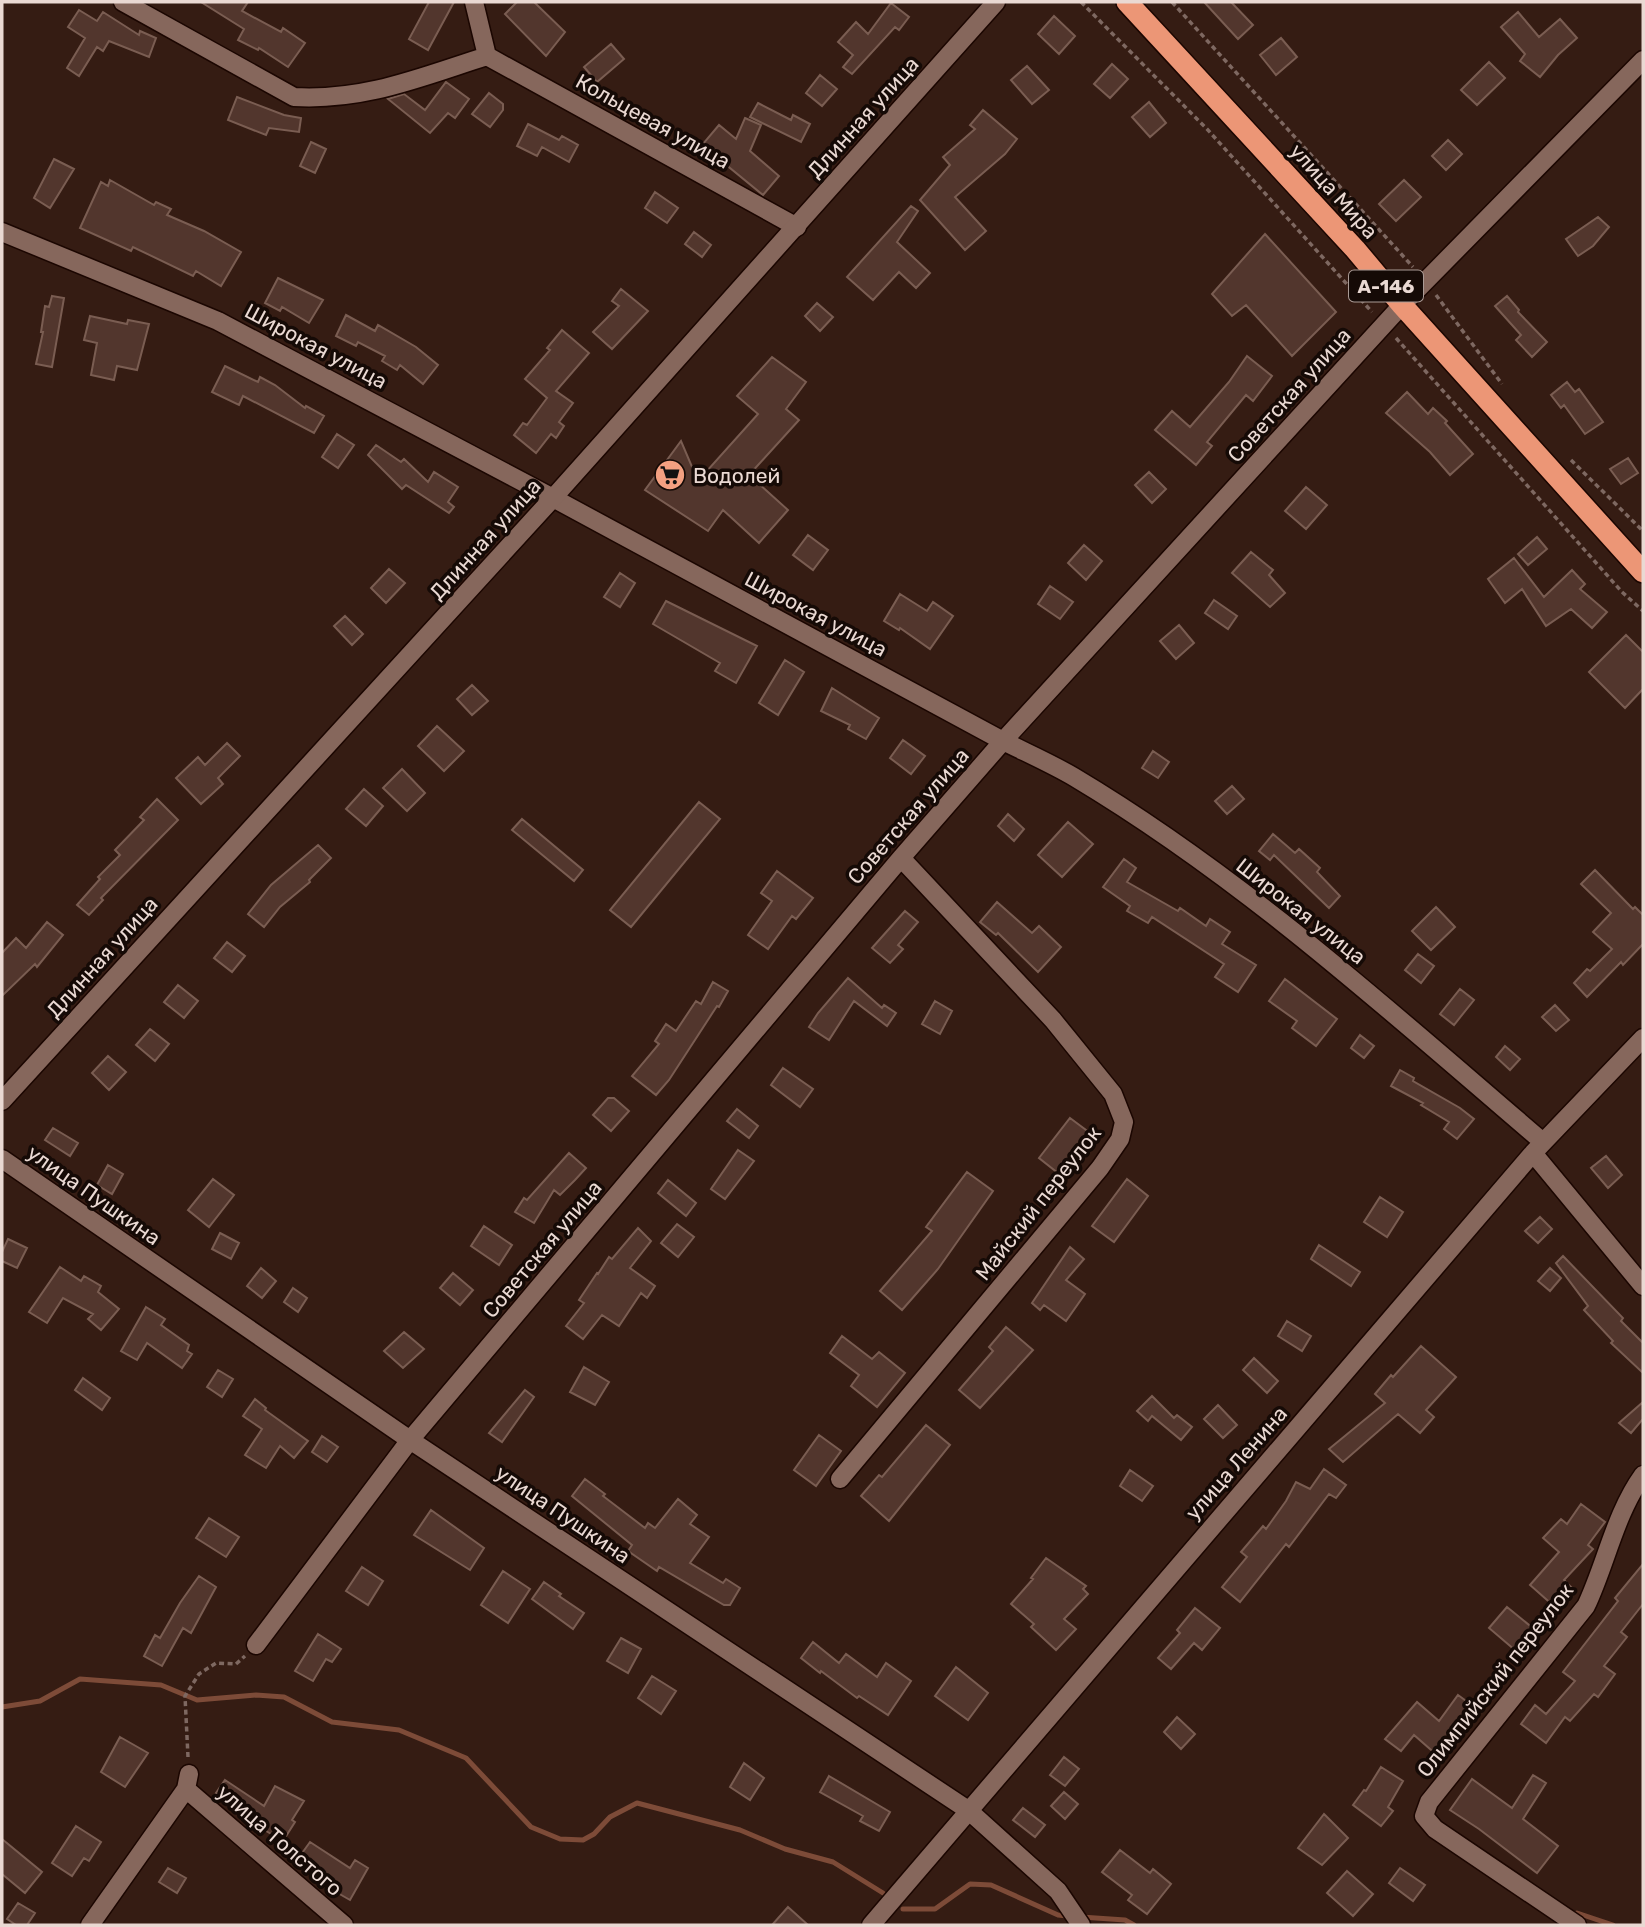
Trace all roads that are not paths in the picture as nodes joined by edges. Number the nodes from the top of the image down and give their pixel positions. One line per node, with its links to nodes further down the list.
1 (122, 2): 5 (street)
2 (474, 2): 5 (street)
3 (996, 2): 7 (street, Длинная улица)
4 (1127, 2): 9 (highway, улица Мира / А-146)
5 (487, 56): 7 (street, Кольцевая улица)
6 (1643, 60): 9 (street, Советская улица)
7 (797, 227): 10 (street, Длинная улица)
8 (2, 232): 10 (street, Широкая улица)
9 (1402, 305): 11 (highway, улица Мира / А-146); 12 (street, Советская улица)
10 (554, 498): 12 (street, Широкая улица); 15 (street, Длинная улица)
11 (1643, 572)
12 (1003, 741): 13 (street, Советская улица); 16 (street, Широкая улица)
13 (901, 858): 19 (street, Советская улица); 21 (street, Майский переулок)
14 (1643, 1038): 16 (street, улица Ленина)
15 (2, 1101)
16 (1538, 1147): 18 (street, Широкая улица); 23 (street, улица Ленина)
17 (2, 1159): 19 (street, улица Пушкина)
18 (1643, 1286)
19 (410, 1440): 22 (street, Советская улица); 23 (street, улица Пушкина)
20 (1643, 1475): 28 (street, Олимпийский переулок)
21 (839, 1479)
22 (256, 1645)
23 (968, 1810): 26 (street, улица Ленина); 27 (street, улица Пушкина)
24 (90, 1925): 25 (street, улица Толстого)
25 (344, 1925)
26 (871, 1925)
27 (1082, 1925)
28 (1577, 1925)

